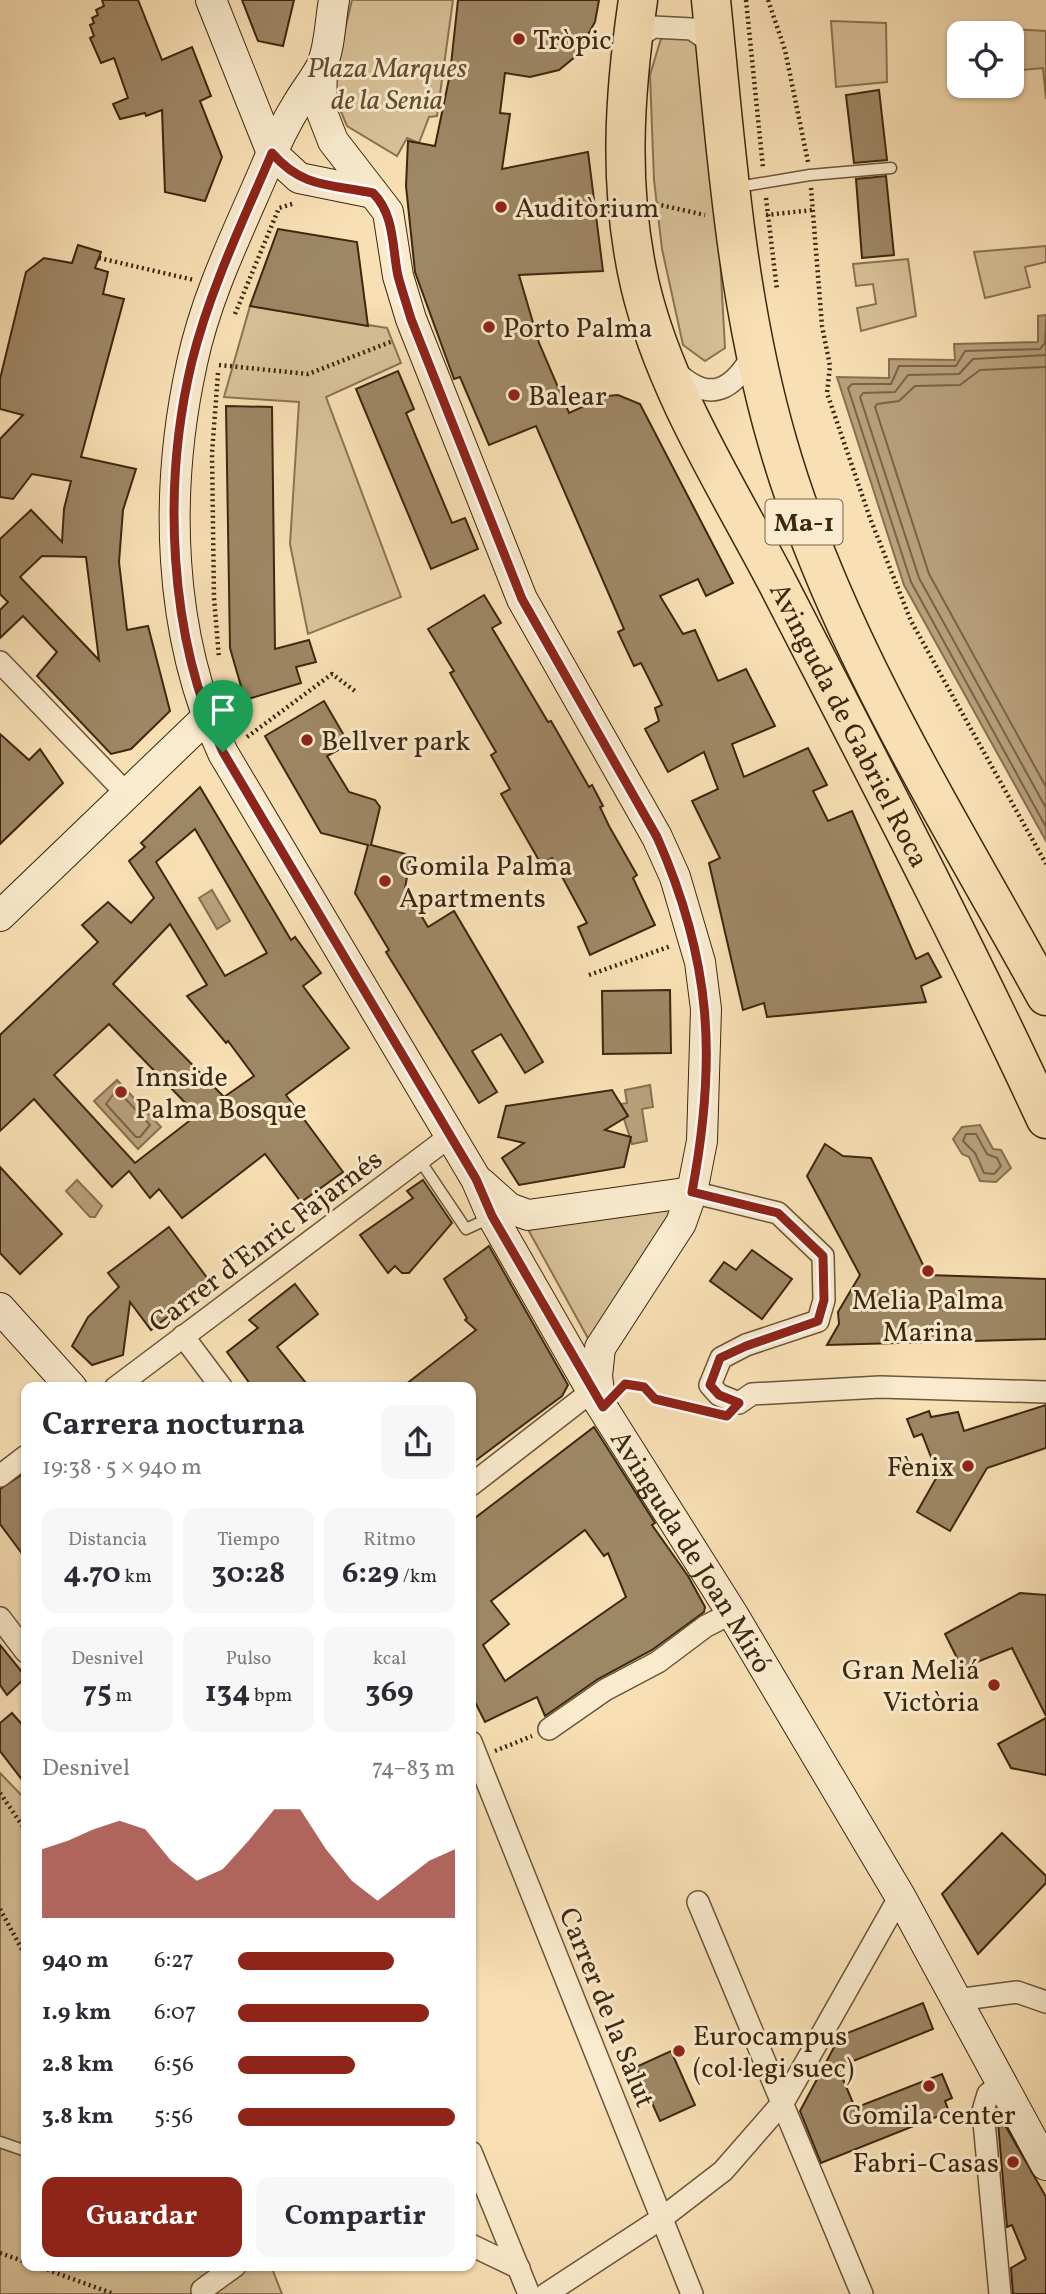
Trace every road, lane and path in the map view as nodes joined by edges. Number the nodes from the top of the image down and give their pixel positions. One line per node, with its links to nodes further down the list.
1 (211, 0): 10 (street)
2 (334, 0): 9 (street)
3 (638, 0): 7 (highway, Avinguda de Gabriel Roca / Ma-1)
4 (711, 0): 8 (highway, Avinguda de Gabriel Roca / Ma-1)
5 (746, 0): 13 (path)
6 (768, 0): 12 (path)
7 (632, 41): 8 (street); 23 (highway, Avinguda de Gabriel Roca / Ma-1)
8 (716, 46): 13 (highway, Avinguda de Gabriel Roca / Ma-1)
9 (322, 66): 10 (street, Avinguda de Joan Miró); 14 (street)
10 (272, 153): 14 (street); 17 (street, Avinguda de Joan Miró)
11 (891, 168): 12 (lane)
12 (810, 175): 13 (lane); 32 (path)
13 (748, 185): 18 (path); 21 (highway, Avinguda de Gabriel Roca / Ma-1)
14 (373, 193): 34 (street)
15 (299, 202): 19 (path)
16 (99, 258): 17 (path)
17 (217, 286): 28 (street, Avinguda de Joan Miró)
18 (778, 296)
19 (234, 315)
20 (390, 328): 24 (path)
21 (755, 351): 23 (street); 36 (highway, Avinguda de Gabriel Roca / Ma-1)
22 (222, 352): 24 (path)
23 (666, 362): 37 (highway, Avinguda de Gabriel Roca / Ma-1)
24 (219, 365): 26 (path)
25 (0, 662): 31 (street)
26 (221, 666)
27 (355, 691): 30 (path)
28 (206, 718): 30 (street, Avinguda de Joan Miró); 31 (street)
29 (242, 724): 30 (path)
30 (235, 745): 38 (street, Avinguda de Joan Miró)
31 (128, 796): 33 (street)
32 (1046, 864)
33 (0, 916)
34 (694, 938): 35 (path); 41 (street)
35 (589, 975)
36 (1046, 996)
37 (1046, 1119)
38 (449, 1137): 39 (street, Carrer d'Enric Fajarnés); 40 (street, Avinguda de Joan Miró)
39 (419, 1159): 42 (lane); 44 (street, Carrer d'Enric Fajarnés)
40 (476, 1179): 41 (street); 42 (street, Avinguda de Joan Miró)
41 (692, 1192): 49 (street); 50 (street)
42 (492, 1216): 49 (street, Avinguda de Joan Miró)
43 (0, 1308): 45 (street)
44 (183, 1336): 46 (street, Carrer d'Enric Fajarnés); 47 (street)
45 (67, 1382)
46 (123, 1382)
47 (218, 1382)
48 (1046, 1392): 50 (street)
49 (597, 1399): 50 (path); 53 (street); 54 (street, Avinguda de Joan Miró)
50 (739, 1403)
51 (21, 1460): 52 (street)
52 (0, 1476)
53 (476, 1482)
54 (732, 1613): 57 (street); 62 (street, Avinguda de Joan Miró)
55 (0, 1618): 56 (street)
56 (21, 1645)
57 (549, 1729): 58 (path)
58 (476, 1749)
59 (476, 1755): 74 (street, Carrer de la Salut)
60 (0, 1793): 61 (path)
61 (21, 1824)
62 (900, 1896): 66 (street, Avinguda de Joan Miró); 69 (street)
63 (698, 1902): 69 (street)
64 (0, 1909): 65 (path)
65 (21, 1948)
66 (956, 2000): 67 (street); 68 (street, Avinguda de Joan Miró)
67 (1046, 2002)
68 (1002, 2083): 73 (street, Avinguda de Joan Miró); 89 (street)
69 (784, 2101): 74 (street); 88 (street)
70 (0, 2142): 71 (lane)
71 (21, 2149)
72 (476, 2164): 76 (street)
73 (1046, 2165)
74 (663, 2218): 86 (street); 87 (street, Carrer de la Salut)
75 (476, 2232): 76 (street)
76 (509, 2246): 80 (street)
77 (476, 2247): 80 (street)
78 (0, 2253): 79 (path)
79 (21, 2260)
80 (519, 2268): 85 (street)
81 (51, 2271): 84 (path)
82 (224, 2271): 83 (street)
83 (202, 2290)
84 (114, 2294)
85 (529, 2294)
86 (546, 2294)
87 (692, 2294)
88 (862, 2294)
89 (1000, 2294)

